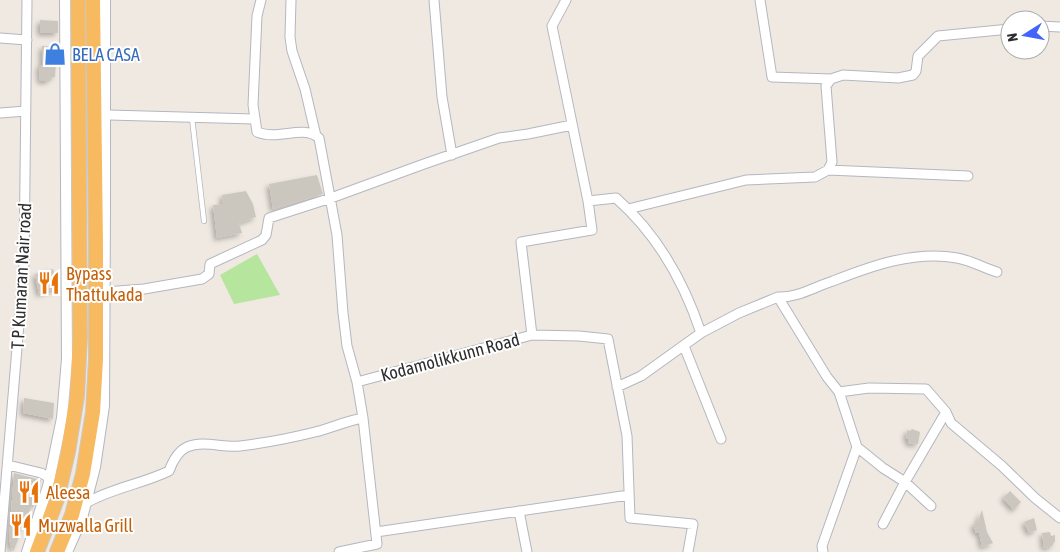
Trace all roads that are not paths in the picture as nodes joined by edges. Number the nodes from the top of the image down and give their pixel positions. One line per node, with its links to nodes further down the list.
1 (27, 0): 13 (street, T P Kumaran Nair road)
2 (65, 0): 43 (street)
3 (78, 0): 54 (highway)
4 (92, 0): 55 (highway)
5 (104, 0): 30 (street)
6 (261, 0): 19 (street)
7 (291, 0): 21 (street)
8 (434, 0): 22 (street)
9 (566, 0): 20 (street)
10 (760, 0): 14 (street)
11 (1000, 30): 14 (street)
12 (0, 38): 13 (street)
13 (27, 40): 15 (street, T P Kumaran Nair road)
14 (831, 79): 23 (street)
15 (26, 111): 16 (street); 42 (street, T P Kumaran Nair road)
16 (0, 113)
17 (109, 115): 18 (street)
18 (192, 118): 19 (street); 28 (lane)
19 (254, 120): 21 (street)
20 (572, 125): 22 (street); 26 (street)
21 (316, 136): 25 (street)
22 (452, 155): 25 (street)
23 (828, 170): 24 (street); 27 (street)
24 (968, 176)
25 (331, 198): 30 (street); 35 (street)
26 (588, 201): 27 (street); 33 (street, Kodamolikkunn Road)
27 (628, 209): 32 (street)
28 (204, 221)
29 (997, 272): 31 (street)
30 (105, 292): 46 (street)
31 (778, 297): 32 (street); 37 (street)
32 (701, 333): 34 (street)
33 (532, 335): 35 (street, Kodamolikkunn Road); 36 (street)
34 (684, 346): 36 (street); 40 (street)
35 (357, 382): 39 (street, Kodamolikkunn Road)
36 (617, 386): 45 (street)
37 (839, 392): 38 (street); 41 (street)
38 (946, 412): 44 (street); 49 (street)
39 (363, 418): 46 (street); 51 (street, Kodamolikkunn Road)
40 (721, 439)
41 (857, 447): 44 (street); 60 (street)
42 (8, 465): 43 (street); 52 (street, T P Kumaran Nair road)
43 (50, 478): 53 (street)
44 (905, 482): 47 (street); 50 (street)
45 (629, 495): 48 (street); 59 (street)
46 (86, 503): 56 (street)
47 (930, 506)
48 (519, 511): 51 (street); 58 (street)
49 (1060, 518)
50 (883, 524)
51 (376, 532): 57 (street)
52 (0, 552)
53 (27, 552)
54 (37, 552)
55 (57, 552)
56 (68, 552)
57 (338, 552)
58 (527, 552)
59 (688, 552)
60 (823, 552)

